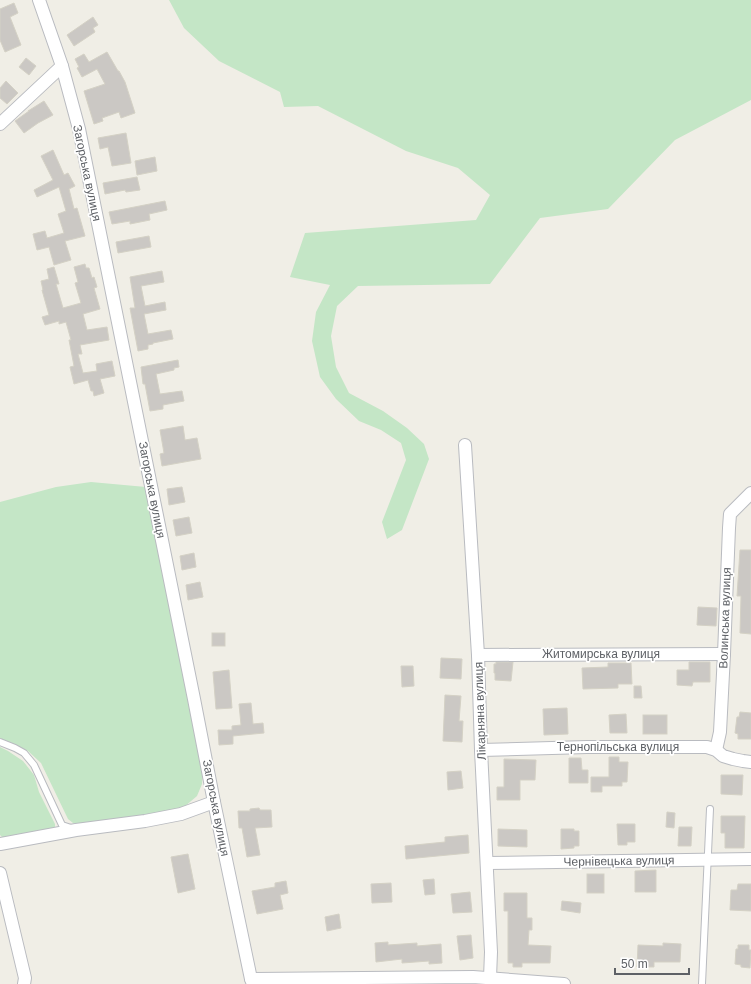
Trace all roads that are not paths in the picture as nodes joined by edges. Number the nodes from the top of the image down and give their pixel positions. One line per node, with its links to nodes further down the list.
1 (39, 0): 2 (street, Загорська вулиця)
2 (62, 66): 3 (street); 12 (street, Загорська вулиця)
3 (0, 124)
4 (466, 445): 7 (street, Лікарняна вулиця)
5 (751, 493): 6 (street, Волинська вулиця)
6 (724, 654): 7 (street, Житомирська вулиця); 10 (street, Волинська вулиця)
7 (478, 655): 9 (street, Лікарняна вулиця)
8 (0, 742): 14 (lane)
9 (481, 750): 10 (street, Тернопільська вулиця); 18 (street, Лікарняна вулиця)
10 (716, 750): 11 (street, Тернопільська вулиця)
11 (751, 762)
12 (214, 802): 14 (street); 22 (street, Загорська вулиця)
13 (710, 809): 17 (lane)
14 (76, 830): 15 (street)
15 (0, 844)
16 (751, 859): 17 (street, Чернівецька вулиця)
17 (708, 860): 18 (street, Чернівецька вулиця); 24 (lane)
18 (487, 863): 20 (street, Лікарняна вулиця)
19 (0, 872): 21 (street)
20 (490, 978): 22 (street); 23 (street)
21 (24, 981)
22 (252, 981)
23 (564, 984)
24 (702, 984)

